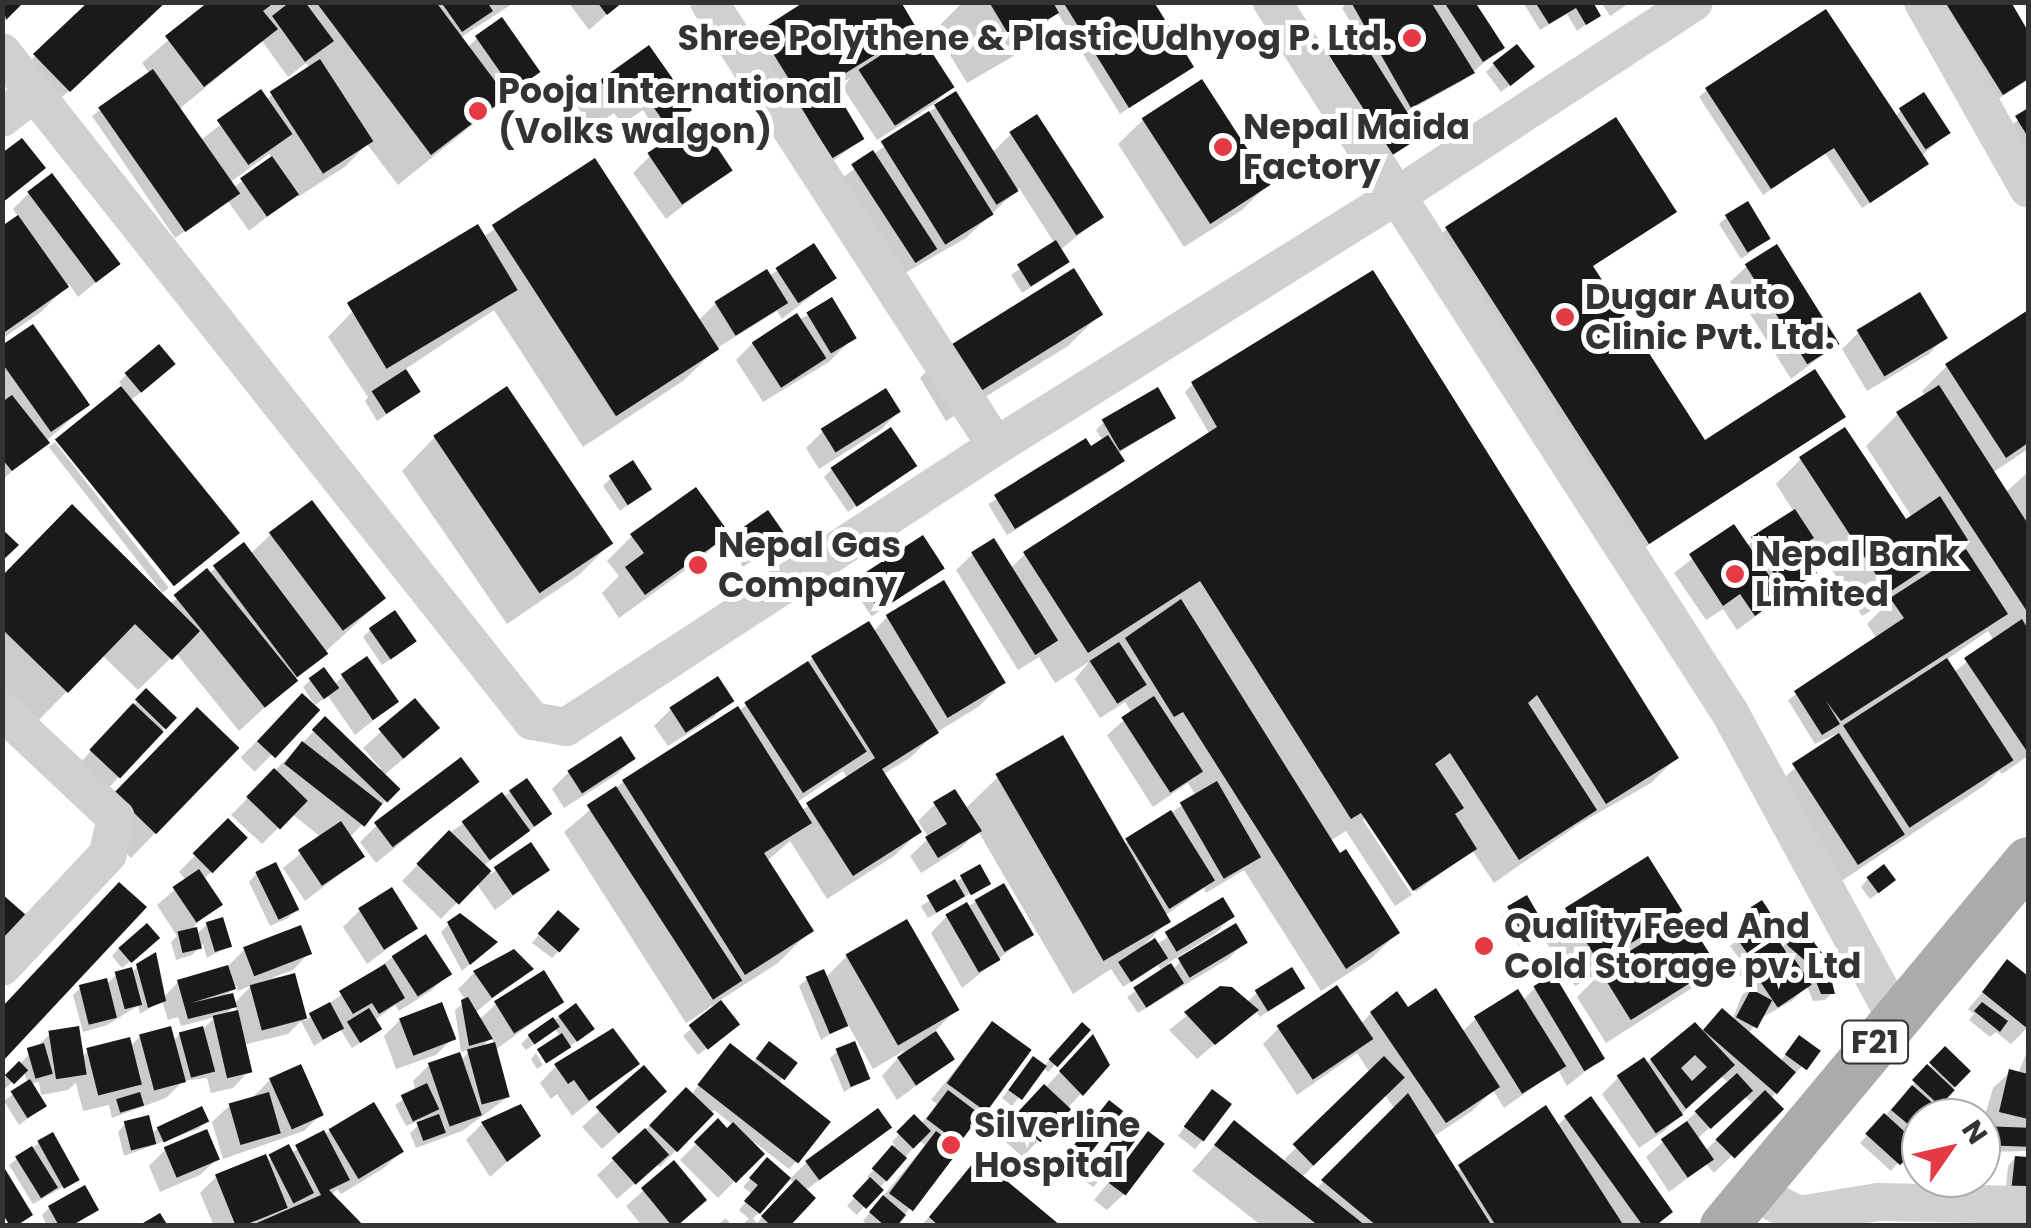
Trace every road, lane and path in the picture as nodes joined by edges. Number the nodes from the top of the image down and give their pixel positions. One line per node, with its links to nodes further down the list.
1 (709, 2): 10 (street)
2 (1272, 2): 9 (street)
3 (1694, 2): 9 (street)
4 (1923, 2): 8 (street)
5 (2, 52): 6 (street)
6 (34, 92): 7 (street); 10 (street)
7 (2, 118)
8 (2028, 188)
9 (1398, 195): 10 (street); 14 (street)
10 (996, 446)
11 (2, 710): 13 (street)
12 (2028, 862): 14 (main road, F21)
13 (2, 967)
14 (1896, 1018): 16 (main road, F21)
15 (2028, 1205): 16 (street)
16 (1738, 1209)

